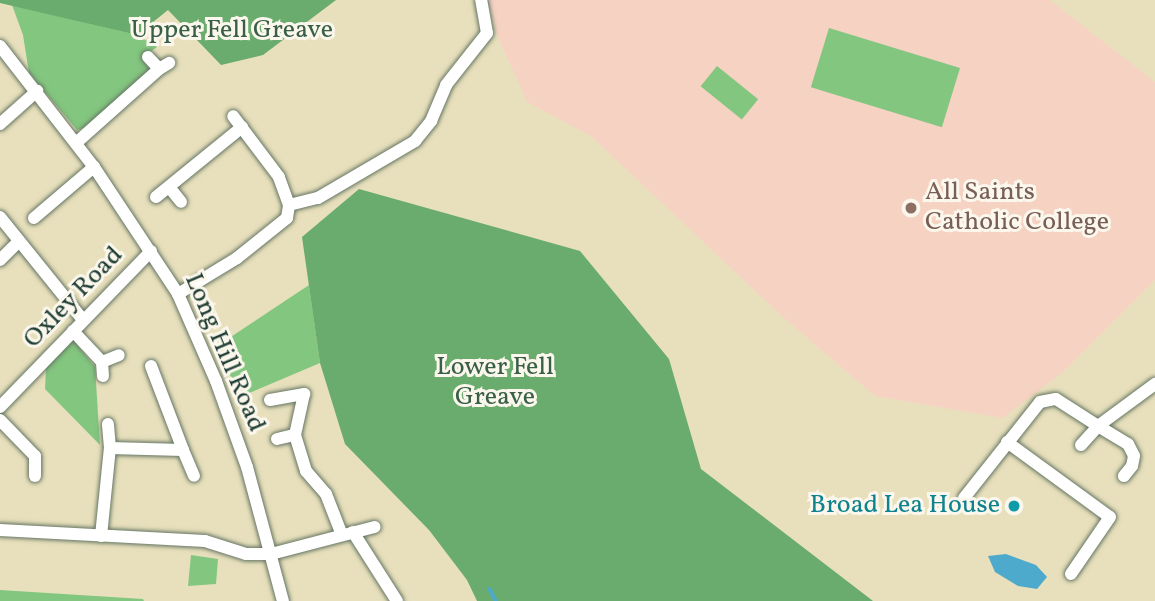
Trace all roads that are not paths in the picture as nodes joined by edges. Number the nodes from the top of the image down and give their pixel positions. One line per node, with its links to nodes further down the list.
1 (481, 0): 13 (street)
2 (0, 46): 4 (street, Long Hill Road)
3 (148, 57): 8 (street)
4 (37, 91): 6 (street); 8 (street, Long Hill Road)
5 (233, 116): 7 (street)
6 (0, 124)
7 (242, 127): 10 (street); 13 (street)
8 (76, 143): 9 (street, Long Hill Road)
9 (94, 167): 15 (street); 17 (street, Long Hill Road)
10 (169, 187): 11 (street); 12 (street)
11 (156, 197)
12 (181, 202)
13 (289, 205): 19 (street)
14 (0, 216): 16 (street)
15 (34, 218)
16 (19, 241): 18 (street); 20 (street)
17 (151, 251): 19 (street, Long Hill Road); 20 (street, Oxley Road)
18 (0, 260)
19 (178, 294): 46 (street, Long Hill Road)
20 (83, 320): 21 (street, Oxley Road)
21 (73, 331): 23 (street); 28 (street, Oxley Road)
22 (119, 355): 23 (street)
23 (102, 362): 25 (street)
24 (151, 366): 37 (street)
25 (103, 376)
26 (1155, 384): 31 (street)
27 (270, 400): 32 (street)
28 (0, 407)
29 (0, 420): 38 (street)
30 (108, 424): 36 (street)
31 (1098, 426): 34 (street); 35 (street); 40 (street)
32 (295, 435): 33 (street); 44 (street)
33 (277, 439)
34 (1007, 442): 41 (street); 47 (street)
35 (1081, 445)
36 (110, 448): 37 (street); 45 (street)
37 (183, 450): 39 (street)
38 (35, 476)
39 (194, 476)
40 (1124, 476)
41 (964, 498)
42 (375, 527): 44 (street)
43 (0, 530): 45 (street)
44 (347, 533): 46 (street); 49 (street)
45 (101, 536): 46 (street)
46 (271, 554): 48 (street, Long Hill Road)
47 (1071, 574)
48 (283, 601)
49 (397, 601)

